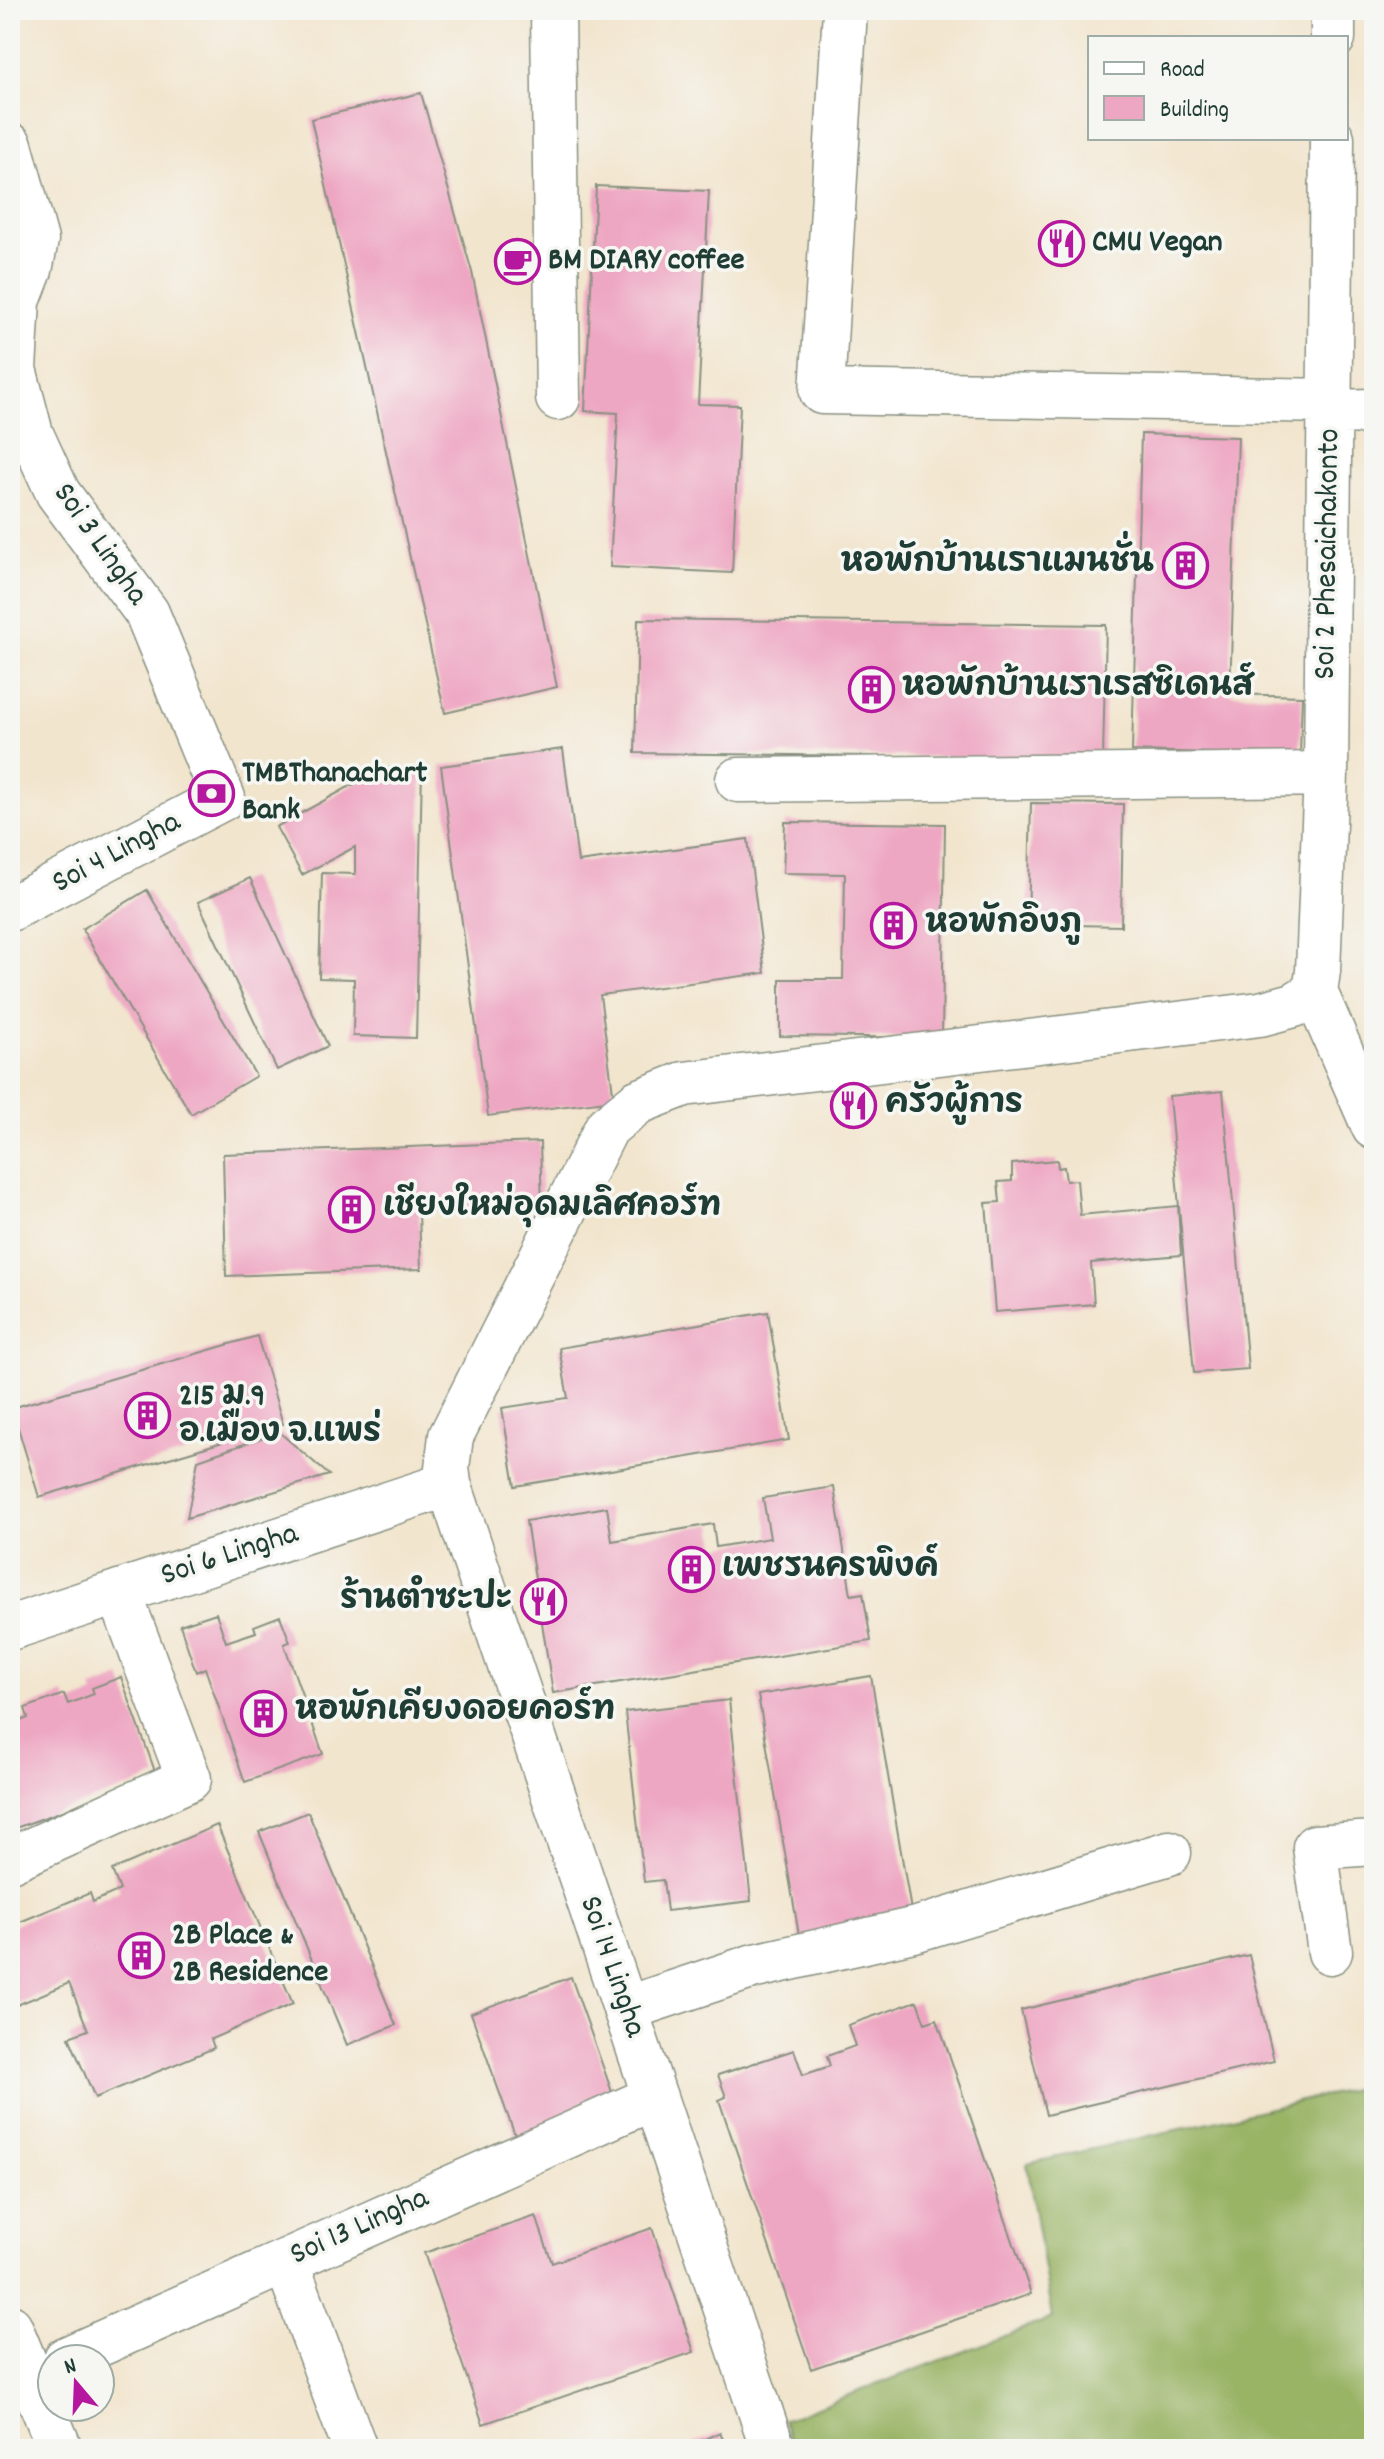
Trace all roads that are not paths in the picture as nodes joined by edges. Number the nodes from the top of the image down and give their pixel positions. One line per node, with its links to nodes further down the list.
1 (553, 10): 7 (street)
2 (845, 10): 8 (street)
3 (1333, 10): 4 (street)
4 (1333, 36)
5 (1332, 140): 8 (street, Soi 2 Phesaichakonto)
6 (10, 145): 12 (street, Soi 3 Lingha)
7 (558, 398)
8 (1331, 406): 9 (street); 10 (street, Soi 2 Phesaichakonto)
9 (1374, 411)
10 (1326, 774): 11 (street); 14 (street, Soi 2 Phesaichakonto)
11 (738, 780)
12 (223, 798): 13 (street, Soi 4 Lingha)
13 (10, 909)
14 (1316, 981): 15 (street); 16 (street, Soi 14 Lingha)
15 (1374, 1127)
16 (449, 1484): 17 (street, Soi 6 Lingha); 23 (street, Soi 14 Lingha)
17 (119, 1592): 18 (street, Soi 6 Lingha); 21 (street)
18 (10, 1628)
19 (1374, 1843): 22 (street)
20 (1169, 1853): 23 (street)
21 (10, 1860)
22 (1330, 1952)
23 (625, 2009): 24 (street, Soi 14 Lingha)
24 (655, 2097): 25 (street, Soi 13 Lingha); 32 (street, Soi 14 Lingha)
25 (286, 2261): 27 (street, Soi 13 Lingha); 31 (street)
26 (10, 2327): 28 (street)
27 (102, 2343)
28 (36, 2366)
29 (53, 2423): 30 (street)
30 (60, 2449)
31 (355, 2449)
32 (773, 2449)

